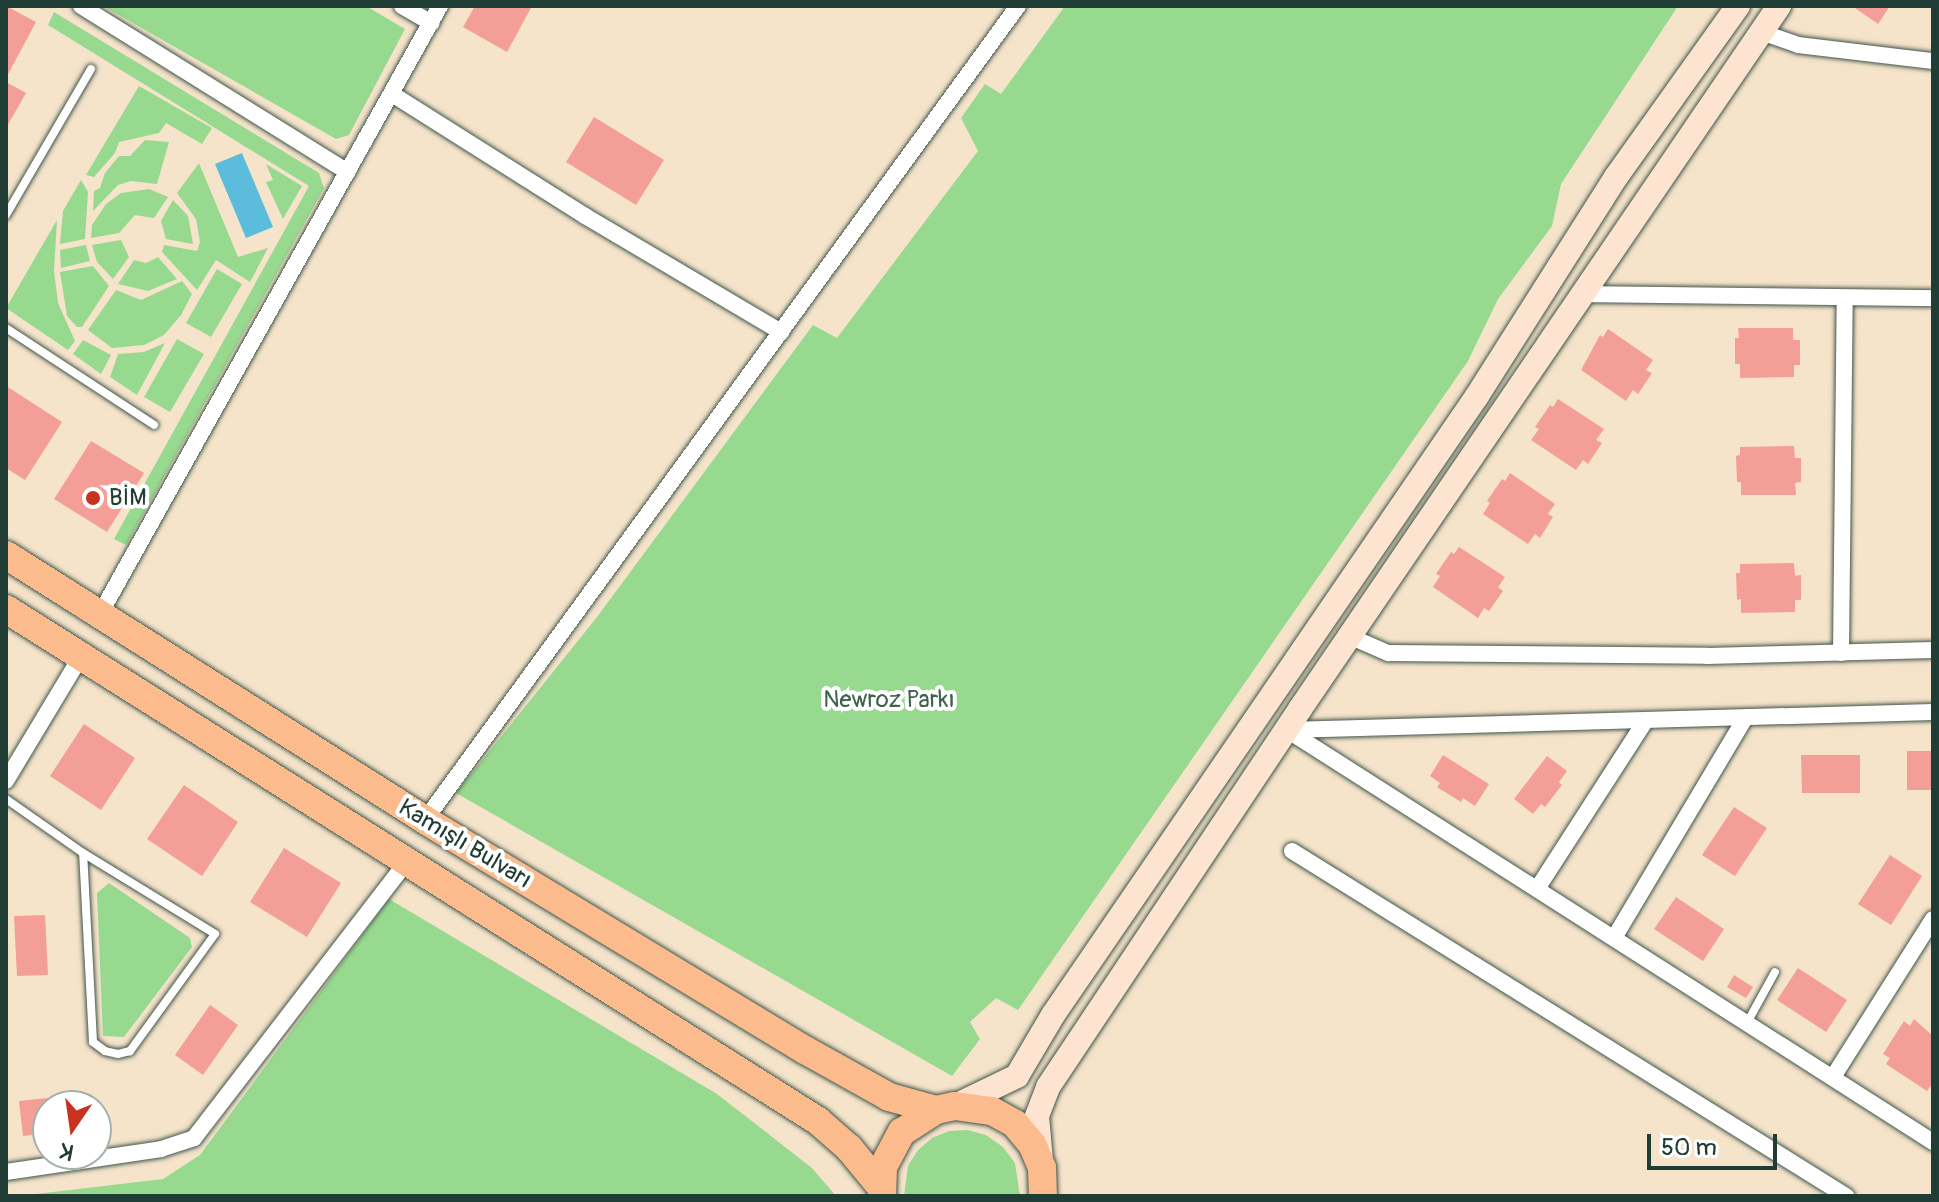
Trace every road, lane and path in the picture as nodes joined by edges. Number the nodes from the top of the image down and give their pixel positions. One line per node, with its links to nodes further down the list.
1 (81, 6): 12 (street)
2 (402, 6): 7 (street)
3 (440, 6): 7 (street)
4 (1018, 6): 18 (street)
5 (1738, 6): 43 (main road)
6 (1779, 6): 8 (main road)
7 (431, 23): 11 (street)
8 (1761, 32): 9 (street); 14 (main road)
9 (1933, 61)
10 (91, 69): 13 (lane)
11 (392, 94): 12 (street); 18 (street)
12 (348, 172): 22 (street)
13 (6, 215)
14 (1583, 294): 15 (street); 23 (main road)
15 (1845, 298): 16 (street); 25 (street)
16 (1933, 298)
17 (6, 328): 19 (lane)
18 (781, 332): 33 (street)
19 (154, 425)
20 (6, 555): 22 (highway, Kamışlı Bulvarı)
21 (6, 609): 26 (highway, Kamışlı Bulvarı)
22 (100, 614): 33 (highway, Kamışlı Bulvarı)
23 (1349, 636): 25 (street); 30 (main road)
24 (1933, 650): 25 (street)
25 (1841, 653)
26 (81, 656): 31 (street); 36 (highway, Kamışlı Bulvarı)
27 (1933, 712): 28 (street)
28 (1746, 717): 29 (street); 39 (street)
29 (1646, 720): 30 (street); 37 (street)
30 (1287, 730): 37 (street); 45 (main road)
31 (6, 781)
32 (6, 799): 35 (lane)
33 (425, 820): 43 (highway, Kamışlı Bulvarı)
34 (1292, 851): 50 (street)
35 (83, 853): 35 (lane)
36 (407, 861): 46 (street); 47 (highway, Kamışlı Bulvarı)
37 (1537, 889): 39 (street)
38 (1933, 919): 42 (street)
39 (1614, 938): 41 (street)
40 (1775, 972): 41 (lane)
41 (1747, 1023): 42 (street)
42 (1833, 1077): 44 (street)
43 (945, 1108): 45 (highway, Kamışlı Bulvarı); 47 (highway)
44 (1933, 1142)
45 (1042, 1168): 48 (highway); 49 (highway)
46 (6, 1172)
47 (882, 1191)
48 (1043, 1196)
49 (1054, 1196)
50 (1846, 1196)

